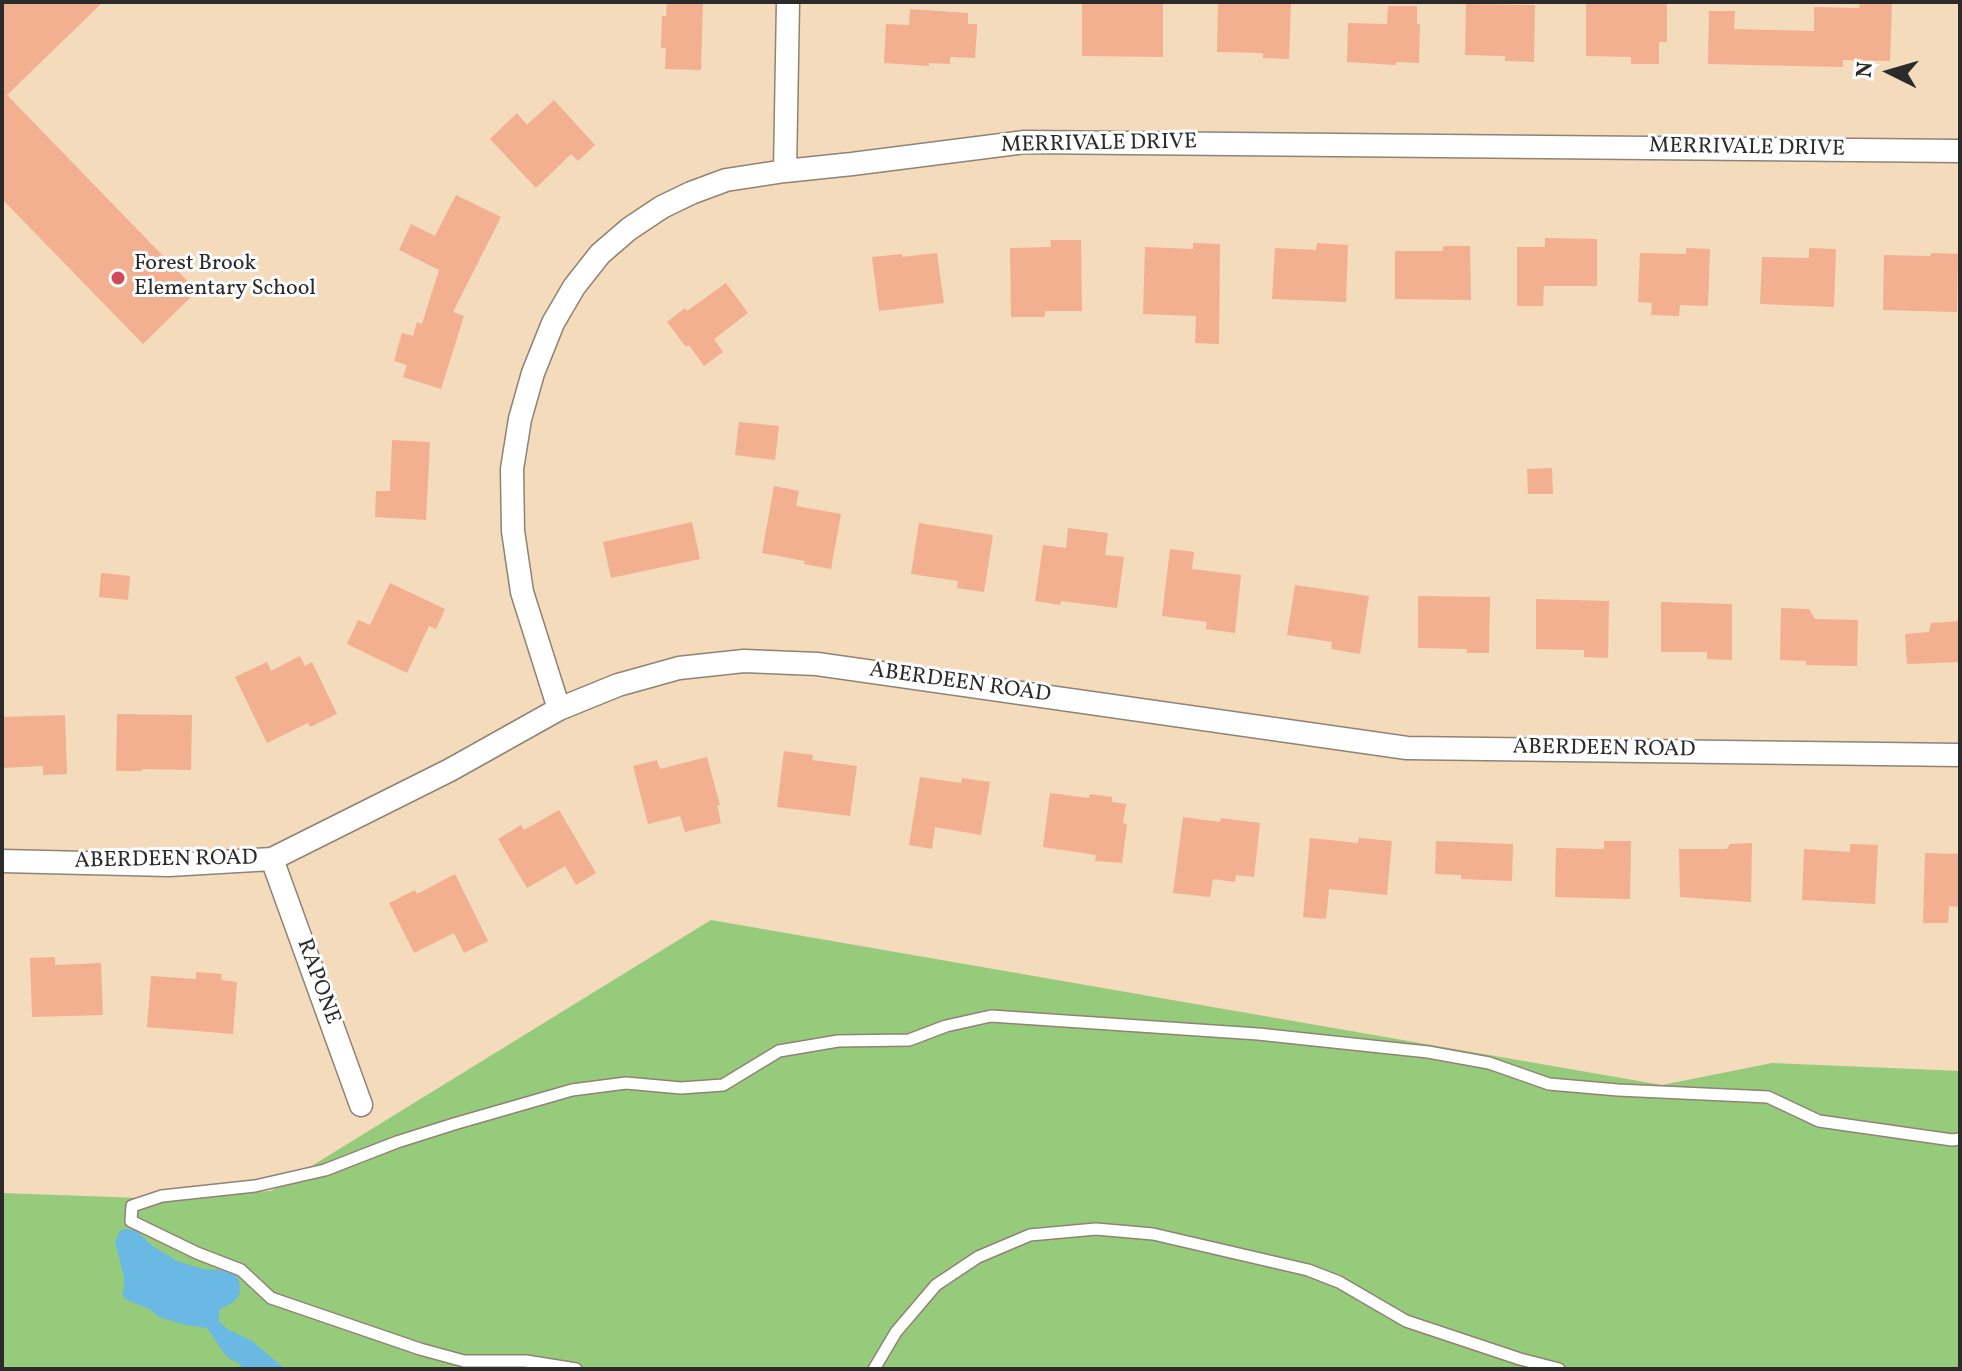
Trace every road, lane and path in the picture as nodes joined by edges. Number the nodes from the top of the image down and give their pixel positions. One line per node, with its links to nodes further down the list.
1 (788, 2): 3 (street)
2 (1960, 151): 3 (street, MERRIVALE DRIVE)
3 (785, 171): 4 (street, MERRIVALE DRIVE)
4 (559, 709): 5 (street, ABERDEEN ROAD); 6 (street, ABERDEEN ROAD)
5 (1960, 755)
6 (272, 859): 7 (street, ABERDEEN ROAD); 8 (street, RAPONE)
7 (2, 861)
8 (361, 1105)
9 (1956, 1139): 10 (lane)
10 (576, 1369)
11 (874, 1369): 12 (lane)
12 (1559, 1369)

